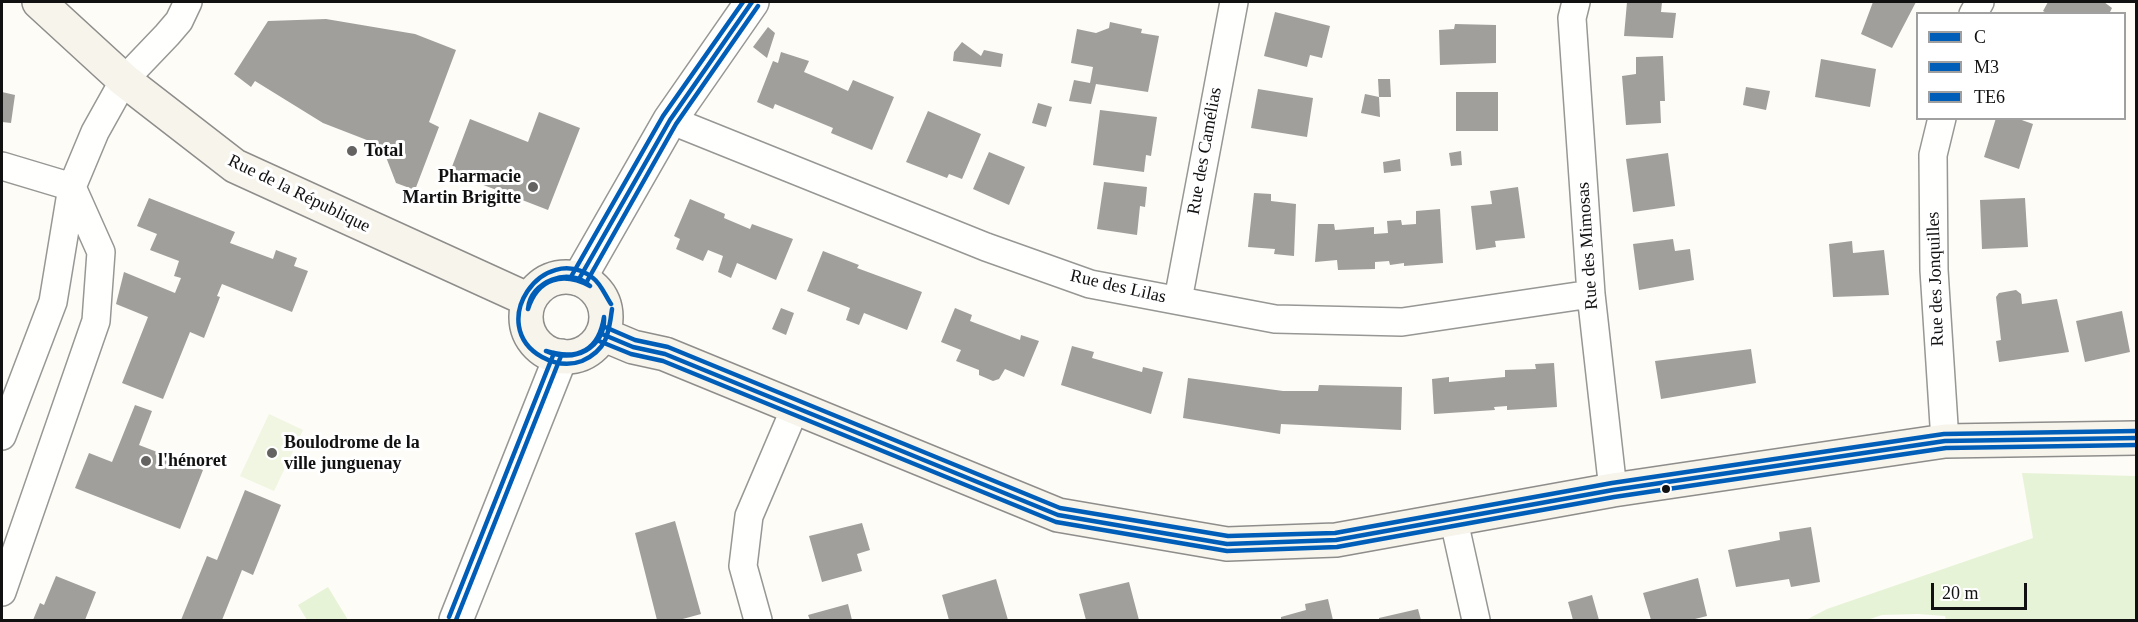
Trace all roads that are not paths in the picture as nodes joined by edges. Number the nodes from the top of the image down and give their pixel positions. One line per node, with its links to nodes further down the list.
1 (39, 2): 6 (main road, Rue de la République)
2 (188, 2): 6 (street)
3 (752, 2): 7 (street)
4 (1234, 2): 14 (street, Rue des Camélias)
5 (1575, 2): 12 (street, Rue des Mimosas)
6 (124, 80): 10 (street); 13 (main road, Rue de la République)
7 (670, 120): 11 (street); 14 (street, Rue des Lilas)
8 (1942, 120): 20 (street, Rue des Jonquilles)
9 (2, 166): 10 (street)
10 (72, 187): 18 (street); 23 (street)
11 (579, 279): 13 (main road); 15 (main road)
12 (1591, 294): 14 (street, Rue des Lilas); 21 (street, Rue des Mimosas)
13 (529, 300): 16 (main road)
14 (1178, 300)
15 (602, 334): 16 (main road); 17 (main road)
16 (561, 356): 24 (street)
17 (796, 406): 22 (main road); 25 (street)
18 (2, 436)
19 (2136, 438): 20 (main road)
20 (1945, 441): 21 (main road)
21 (1613, 490): 22 (main road)
22 (1454, 521): 26 (street)
23 (2, 592)
24 (456, 621)
25 (758, 621)
26 (1476, 621)

